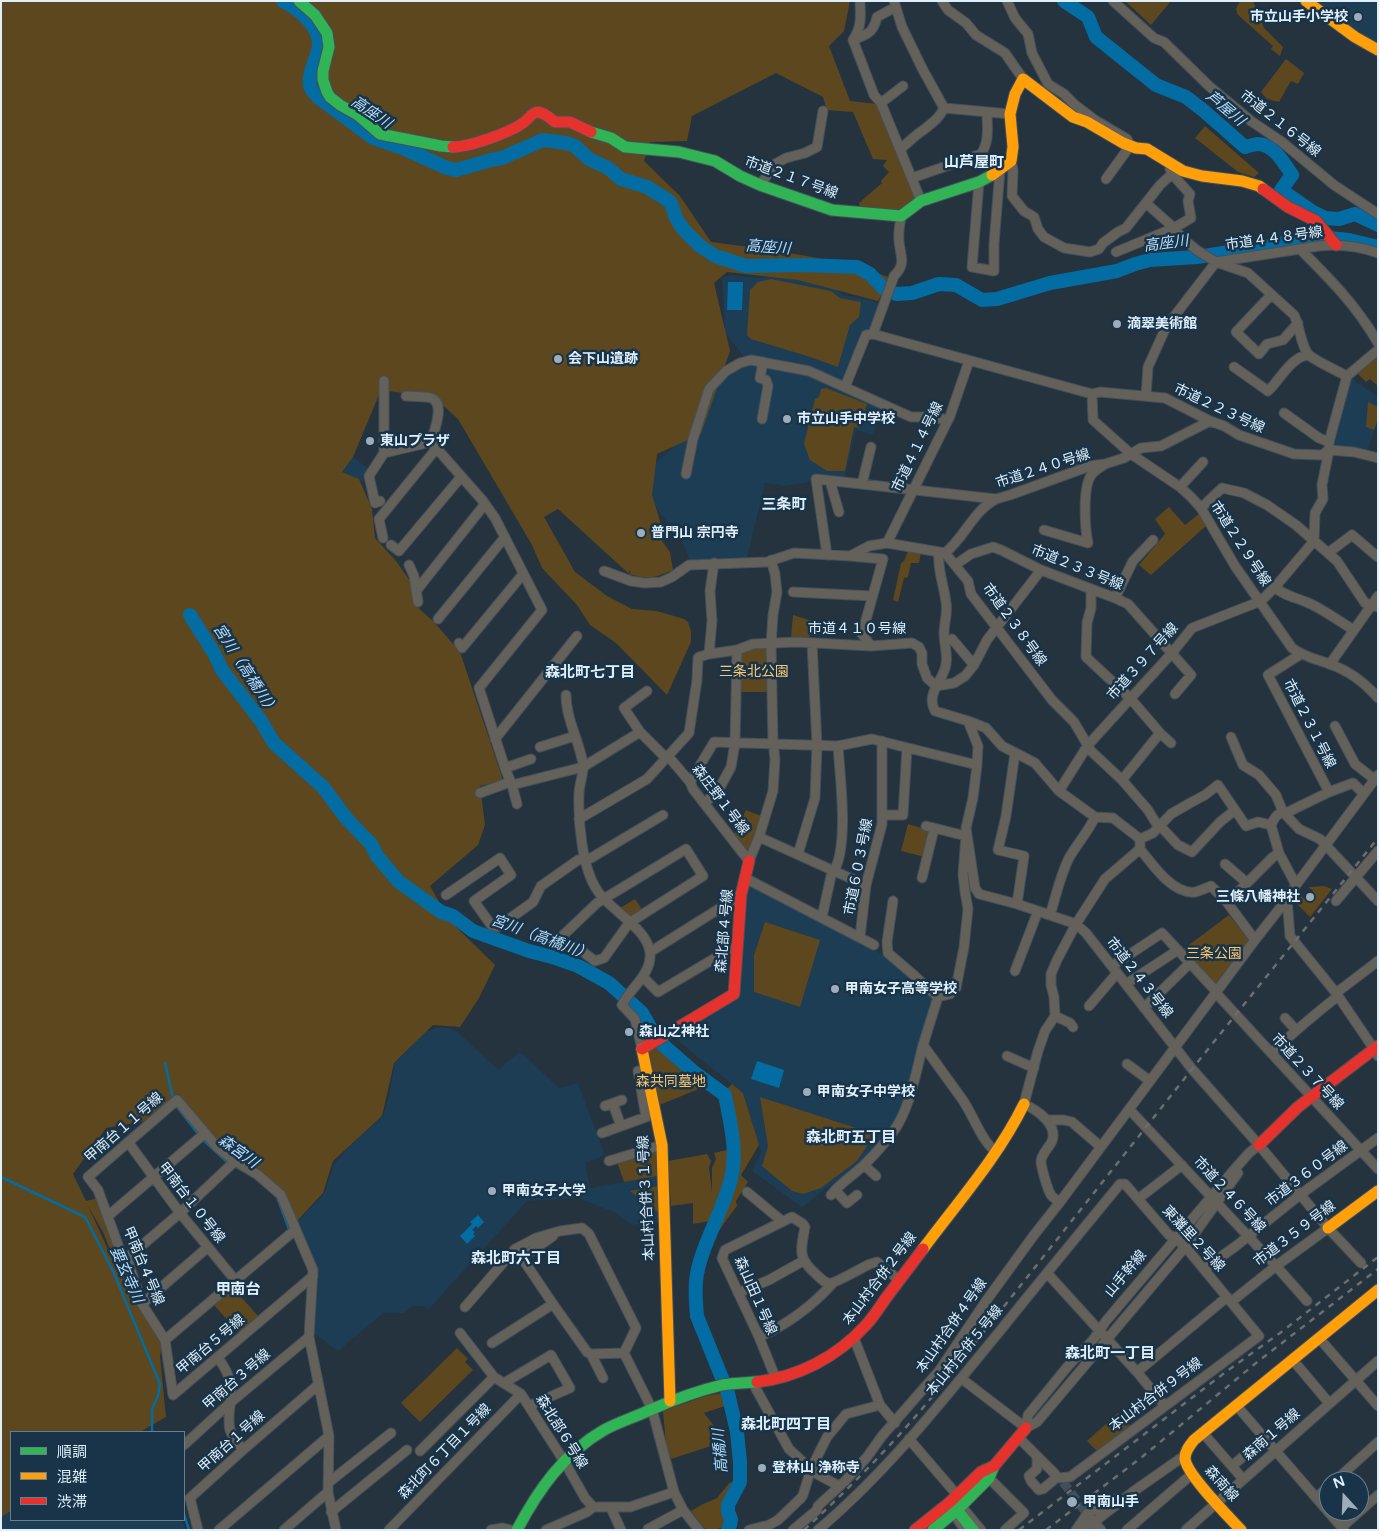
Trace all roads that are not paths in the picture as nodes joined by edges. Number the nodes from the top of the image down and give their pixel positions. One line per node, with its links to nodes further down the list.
1 (299, 1): 28 (street, 市道２１７号線)
2 (942, 1): 12 (street)
3 (1007, 1): 19 (street)
4 (1107, 1): 10 (street, 市道２１６号線)
5 (1113, 1): 10 (street, 市道２１６号線)
6 (1306, 1): 11 (street)
7 (860, 3): 9 (street)
8 (892, 6): 9 (street); 15 (street)
9 (852, 38): 14 (street)
10 (1170, 49): 31 (street, 市道２１６号線)
11 (1378, 50)
12 (1023, 79): 18 (street); 19 (street)
13 (903, 86): 14 (street)
14 (881, 103): 20 (street)
15 (944, 108): 17 (street); 20 (street)
16 (823, 111): 28 (street)
17 (987, 112): 18 (street); 25 (street)
18 (1010, 114): 22 (street)
19 (1130, 146): 21 (street); 26 (street)
20 (900, 148): 25 (street)
21 (1158, 157): 24 (street); 34 (street)
22 (1011, 162): 23 (street); 30 (street)
23 (1000, 170): 27 (street); 27 (street)
24 (1172, 174): 30 (street); 33 (street)
25 (912, 178): 29 (street)
26 (1106, 179)
27 (979, 182): 29 (street)
28 (760, 185): 32 (street, 市道２１７号線)
29 (921, 201): 32 (street)
30 (1146, 204): 33 (street)
31 (1376, 210)
32 (901, 216): 40 (street)
33 (1174, 228): 33 (street); 37 (street)
34 (1335, 243): 35 (street, 市道４４８号線); 36 (street, 市道４４８号線)
35 (1300, 249): 37 (street, 市道４４８号線); 41 (street)
36 (1378, 253)
37 (1214, 260): 38 (street); 52 (street)
38 (1271, 294): 39 (street); 39 (street)
39 (1298, 323): 43 (street)
40 (873, 334): 44 (street, 市道２２３号線); 49 (street)
41 (1378, 343)
42 (1378, 350): 47 (street)
43 (1309, 355): 46 (street); 47 (street)
44 (969, 361): 50 (street, 市道２２３号線); 55 (street, 市道４１４号線)
45 (763, 362): 49 (street); 54 (street); 65 (street)
46 (1234, 367)
47 (1347, 376): 58 (street)
48 (384, 381): 60 (street)
49 (845, 387): 55 (street)
50 (1092, 394): 52 (street, 市道２２３号線); 61 (street, 市道２２９号線)
51 (406, 396): 57 (street)
52 (1146, 396): 56 (street, 市道２２３号線)
53 (1284, 413): 58 (street)
54 (762, 419)
55 (948, 420): 70 (street, 市道４１４号線)
56 (1210, 421): 58 (street, 市道２２３号線); 61 (street, 市道２４０号線)
57 (434, 445): 60 (street); 66 (street); 77 (street)
58 (1329, 446): 62 (street, 市道２２３号線); 80 (street)
59 (871, 447): 68 (street)
60 (384, 453): 72 (street)
61 (1131, 454): 64 (street, 市道２４０号線); 69 (street, 市道２２９号線)
62 (1378, 458)
63 (1203, 462): 69 (street)
64 (1105, 464): 71 (street, 市道２４０号線); 76 (street)
65 (686, 474)
66 (462, 477): 73 (street); 82 (street)
67 (830, 481): 68 (street, 市道２４０号線); 75 (street); 85 (street, 市道２４０号線)
68 (862, 484): 70 (street, 市道２４０号線)
69 (1180, 487): 74 (street, 市道２２９号線)
70 (912, 490): 71 (street, 市道２４０号線); 81 (street, 市道４１４号線)
71 (996, 499): 83 (street)
72 (380, 501)
73 (485, 504): 78 (street); 97 (street)
74 (1201, 508): 80 (street); 103 (street, 市道２２９号線)
75 (839, 512)
76 (1044, 530)
77 (383, 538)
78 (505, 538): 94 (street); 105 (street)
79 (1153, 540): 101 (street)
80 (1314, 541): 84 (street); 95 (street, 市道３９７号線)
81 (887, 543): 83 (street); 86 (street)
82 (391, 545)
83 (942, 553): 91 (street, 市道２３８号線); 120 (street)
84 (1328, 553): 87 (street); 104 (street)
85 (826, 555): 86 (street); 88 (street)
86 (850, 556): 99 (street)
87 (1378, 557)
88 (771, 560): 89 (street); 112 (street)
89 (714, 563): 93 (street); 116 (street)
90 (408, 565): 97 (street)
91 (955, 565): 92 (street, 市道２３３号線); 106 (street, 市道２３８号線)
92 (1040, 570): 96 (street, 市道２３３号線); 106 (street)
93 (608, 573)
94 (523, 574): 110 (street); 132 (street)
95 (1275, 587): 103 (street, 市道３９７号線); 107 (street)
96 (1091, 589): 101 (street, 市道２３３号線); 124 (street)
97 (416, 591): 102 (street)
98 (793, 592): 99 (street)
99 (872, 596): 113 (street)
100 (1378, 596): 104 (street)
101 (1115, 598): 115 (street, 市道２３３号線)
102 (418, 602)
103 (1261, 602): 115 (street, 市道３９７号線); 117 (street, 市道２２９号線)
104 (1374, 606): 107 (street)
105 (438, 619)
106 (997, 627): 119 (street); 138 (street, 市道２３８号線)
107 (1354, 630): 118 (street)
108 (577, 636): 132 (street)
109 (952, 639): 119 (street)
110 (459, 643)
111 (812, 643): 112 (street, 市道４１０号線); 113 (street, 市道４１０号線); 137 (street)
112 (771, 644): 114 (street, 市道４１０号線); 135 (street)
113 (871, 646): 120 (street, 市道４１０号線)
114 (737, 650): 116 (street, 市道４１０号線); 134 (street)
115 (1172, 653): 122 (street, 市道２３３号線); 124 (street, 市道３９７号線)
116 (709, 654): 143 (street)
117 (1301, 654): 118 (street, 市道２２９号線); 153 (street, 市道２３１号線)
118 (1330, 664): 125 (street, 市道２２９号線)
119 (974, 665): 120 (street)
120 (936, 686): 126 (street)
121 (647, 691): 128 (street, 森庄野１号線)
122 (1175, 694)
123 (566, 695): 130 (street)
124 (1130, 698): 129 (street); 138 (street, 市道３９７号線)
125 (1378, 698)
126 (968, 721): 142 (street); 145 (street, 市道２４３号線)
127 (1335, 726): 148 (street)
128 (640, 732): 143 (street, 森庄野１号線); 146 (street)
129 (1160, 733): 136 (street); 149 (street)
130 (575, 736): 140 (street); 146 (street)
131 (1231, 736): 159 (street)
132 (495, 739): 147 (street)
133 (882, 741): 139 (street); 141 (street); 161 (street, 市道６０３号線)
134 (734, 743): 135 (street); 150 (street); 156 (street)
135 (772, 743): 137 (street); 167 (street)
136 (1171, 743)
137 (817, 745): 139 (street); 173 (street)
138 (1088, 745): 149 (street, 市道２３８号線); 152 (street, 市道３９７号線)
139 (838, 746): 177 (street)
140 (540, 747)
141 (907, 748): 145 (street); 161 (street)
142 (1015, 753): 152 (street); 192 (street)
143 (667, 757): 150 (street, 森庄野１号線); 163 (street)
144 (531, 759): 147 (street)
145 (977, 765): 166 (street, 市道２４３号線)
146 (583, 767): 151 (street); 163 (street)
147 (505, 768): 151 (street)
148 (1376, 777): 155 (street, 本山村合併４号線)
149 (1122, 780): 165 (street, 市道２３８号線)
150 (690, 782): 156 (street, 森庄野１号線)
151 (511, 784): 154 (street); 157 (street)
152 (1059, 791): 162 (street)
153 (1329, 792): 155 (street); 159 (street)
154 (480, 793)
155 (1363, 794): 169 (street, 本山村合併４号線)
156 (705, 803): 175 (street, 森庄野１号線)
157 (517, 804)
158 (1235, 810): 164 (street); 165 (street, 市道２３８号線); 165 (street)
159 (1283, 812): 164 (street); 169 (street)
160 (664, 815): 174 (street)
161 (883, 815): 182 (street, 市道６０３号線)
162 (1094, 817): 168 (street); 194 (street)
163 (579, 819): 174 (street)
164 (1271, 825): 172 (street)
165 (1159, 828): 168 (street)
166 (966, 836): 180 (street); 192 (street, 市道２４３号線); 212 (street)
167 (759, 837): 173 (street); 175 (street)
168 (1140, 839): 170 (street)
169 (1325, 845): 178 (street); 183 (street, 本山村合併４号線)
170 (1140, 849): 189 (street); 197 (street)
171 (1378, 851): 178 (street)
172 (1280, 853): 181 (street); 183 (street)
173 (798, 854): 177 (street)
174 (585, 859): 185 (street); 186 (street)
175 (749, 861): 179 (street)
176 (1225, 864): 181 (street)
177 (834, 871): 182 (street); 195 (street)
178 (1355, 877): 190 (street); 191 (street)
179 (745, 878): 184 (street, 森北部４号線); 195 (street, 森北部４号線)
180 (922, 878)
181 (1247, 883): 189 (street)
182 (866, 885): 198 (street, 市道６０３号線)
183 (1296, 885): 187 (street, 本山村合併４号線)
184 (741, 895): 200 (street, 森北部４号線); 203 (street)
185 (446, 896)
186 (605, 899): 196 (street); 196 (street); 196 (street)
187 (1287, 899): 199 (street, 本山村合併４号線); 211 (street)
188 (892, 901): 212 (street)
189 (1226, 901): 199 (street)
190 (1336, 901)
191 (1378, 901)
192 (1017, 904): 193 (street, 市道２４３号線)
193 (1038, 911): 194 (street, 市道２４３号線); 207 (street)
194 (1050, 915): 197 (street, 市道２４３号線)
195 (822, 918): 198 (street, 森北部４号線)
196 (629, 922): 203 (street)
197 (1076, 924): 206 (street, 市道２４３号線); 215 (street)
198 (860, 937): 201 (street, 森北部４号線)
199 (1255, 940): 210 (street, 本山村合併４号線)
200 (737, 945): 208 (street); 220 (street, 森北部４号線)
201 (874, 945)
202 (1178, 950): 205 (street, 市道２３７号線); 206 (street, 市道２３７号線); 209 (street)
203 (650, 952): 208 (street)
204 (1378, 961): 211 (street)
205 (1190, 963): 210 (street, 市道２３７号線); 214 (street)
206 (1114, 970): 209 (street, 市道２４３号線); 213 (street)
207 (1015, 971)
208 (643, 977): 220 (street, 本山村合併３１号線)
209 (1126, 984): 214 (street, 市道２４３号線)
210 (1216, 993): 221 (street, 本山村合併４号線); 223 (street, 市道２３７号線)
211 (1337, 995): 218 (street); 222 (street)
212 (938, 997): 219 (street)
213 (1089, 1006)
214 (1144, 1008): 221 (street, 市道２４３号線)
215 (1055, 1016): 217 (street); 226 (street)
216 (1285, 1018): 218 (street)
217 (1073, 1027)
218 (1296, 1030): 223 (street)
219 (923, 1045): 243 (street); 246 (street)
220 (645, 1047): 227 (street, 本山村合併３１号線)
221 (1175, 1047): 228 (street, 本山村合併４号線); 240 (street, 市道２４３号線)
222 (1377, 1050): 229 (street, 山手幹線)
223 (1271, 1053): 229 (street, 市道２３７号線)
224 (1006, 1056): 226 (street)
225 (1127, 1064): 228 (street)
226 (1034, 1068): 231 (street)
227 (646, 1069): 234 (street); 239 (street, 本山村合併３１号線)
228 (1150, 1081): 232 (street, 本山村合併４号線)
229 (1311, 1096): 240 (street, 山手幹線); 242 (street, 市道２３７号線)
230 (614, 1104): 234 (street)
231 (1024, 1104): 233 (street); 243 (street, 本山村合併２号線)
232 (1129, 1109): 241 (street, 本山村合併４号線); 247 (street, 市道２４６号線)
233 (1048, 1120): 241 (street); 259 (street)
234 (621, 1126): 235 (street)
235 (602, 1133)
236 (204, 1134): 238 (street, 甲南台１１号線); 244 (street); 251 (street)
237 (1378, 1138): 242 (street, 市道３６０号線)
238 (128, 1142): 250 (street, 甲南台１１号線); 251 (street, 甲南台１０号線)
239 (662, 1145): 245 (street); 313 (street, 本山村合併３１号線)
240 (1259, 1145): 255 (street, 市道２４３号線); 258 (street, 山手幹線)
241 (1101, 1147): 259 (street, 本山村合併４号線)
242 (1362, 1150): 248 (street, 市道２３７号線); 255 (street, 市道３６０号線)
243 (996, 1152): 278 (street, 本山村合併２号線)
244 (235, 1161): 260 (street); 264 (street)
245 (609, 1161)
246 (864, 1164): 249 (street); 256 (street)
247 (1182, 1165): 257 (street); 258 (street, 市道２４６号線)
248 (1378, 1169)
249 (876, 1176)
250 (88, 1177): 261 (street, 甲南台４号線)
251 (153, 1177): 260 (street, 甲南台１０号線); 261 (street)
252 (1125, 1184): 257 (street, 東灘里２号線); 275 (street, 本山村合併５号線)
253 (1378, 1191): 263 (street, 市道３５９号線)
254 (747, 1192): 262 (street)
255 (1301, 1194): 263 (street, 市道２４３号線); 266 (street, 市道３６０号線)
256 (857, 1195)
257 (1138, 1199): 267 (street, 東灘里２号線)
258 (1214, 1199): 266 (street, 市道２４６号線); 267 (street, 山手幹線); 269 (street, 山手幹線)
259 (1060, 1202): 322 (street, 本山村合併４号線)
260 (180, 1213): 268 (street, 甲南台１０号線); 270 (street)
261 (108, 1216): 270 (street, 甲南台４号線)
262 (782, 1221): 271 (street); 281 (street, 森山田１号線)
263 (1328, 1228): 272 (street, 市道２４３号線); 273 (street, 市道３５９号線)
264 (295, 1230): 276 (street); 277 (street)
265 (560, 1231): 285 (street); 286 (street); 297 (street)
266 (1248, 1236): 273 (street, 市道２４６号線); 274 (street, 市道３６０号線)
267 (1176, 1238): 269 (street, 東灘里２号線); 287 (street, 山手幹線)
268 (208, 1247): 277 (street, 甲南台１０号線); 284 (street)
269 (1185, 1247): 274 (street, 東灘里２号線); 294 (street, 山手幹線)
270 (127, 1258): 284 (street, 甲南台４号線)
271 (803, 1261): 279 (street); 281 (street)
272 (1361, 1263)
273 (1276, 1266): 282 (street, 市道３５９号線); 283 (street, 市道２４６号線)
274 (1204, 1269): 282 (street, 東灘里２号線)
275 (1047, 1274): 287 (street); 306 (street, 本山村合併５号線)
276 (313, 1276): 290 (street); 299 (street, 甲南台５号線)
277 (235, 1280): 295 (street)
278 (899, 1280): 279 (street); 292 (street, 本山村合併２号線)
279 (832, 1284): 291 (street)
280 (1378, 1290): 293 (street)
281 (738, 1292): 291 (street, 森山田１号線)
282 (1229, 1299): 289 (street, 東灘里２号線); 302 (street, 市道３５９号線)
283 (1307, 1301)
284 (142, 1304): 295 (street, 甲南台４号線)
285 (553, 1304): 296 (street); 298 (street)
286 (465, 1307)
287 (1100, 1331): 294 (street); 323 (street, 山手幹線)
288 (460, 1333): 303 (street, 森北部６号線)
289 (1258, 1336): 319 (street, 本山村合併９号線)
290 (309, 1337): 310 (street); 314 (street, 甲南台３号線)
291 (759, 1337): 305 (street, 森山田１号線)
292 (854, 1338): 305 (street, 本山村合併２号線); 316 (street)
293 (1319, 1338): 300 (street); 307 (street)
294 (1106, 1339): 302 (street); 323 (street, 山手幹線)
295 (165, 1340): 312 (street, 甲南台４号線)
296 (492, 1343)
297 (624, 1353): 298 (street); 321 (street)
298 (591, 1354): 304 (street)
299 (218, 1358): 312 (street, 甲南台５号線); 314 (street)
300 (1292, 1359): 315 (street); 317 (street)
301 (1378, 1361): 307 (street, 森南１号線)
302 (1137, 1372): 319 (street)
303 (494, 1377): 309 (street, 森北部６号線); 335 (street)
304 (603, 1378)
305 (776, 1379): 308 (street, 本山村合併２号線)
306 (962, 1379): 323 (street); 329 (street, 本山村合併５号線)
307 (1356, 1380): 315 (street, 森南１号線); 320 (street)
308 (754, 1382): 313 (street, 本山村合併２号線); 341 (street)
309 (504, 1383): 311 (street, 森北部６号線); 318 (street)
310 (318, 1385): 326 (street); 332 (street, 甲南台１号線)
311 (521, 1394): 318 (street, 森北部６号線); 367 (street, 森北町６丁目１号線)
312 (173, 1395)
313 (670, 1401): 321 (street, 本山村合併２号線)
314 (231, 1402): 331 (street, 甲南台３号線); 332 (street)
315 (1329, 1402): 334 (street, 森南１号線)
316 (880, 1405): 322 (street); 341 (street)
317 (1236, 1405): 325 (street); 328 (street)
318 (529, 1406): 338 (street, 森北部６号線)
319 (1165, 1406): 345 (street, 本山村合併９号線)
320 (1378, 1406)
321 (652, 1409): 338 (street, 本山村合併２号線); 349 (street)
322 (895, 1423): 347 (street, 本山村合併４号線)
323 (1026, 1428): 327 (street, 山手幹線)
324 (391, 1433): 348 (street)
325 (1203, 1433): 337 (street); 340 (street)
326 (329, 1436): 348 (street); 364 (street)
327 (1018, 1438): 336 (street); 339 (street, 山手幹線)
328 (1265, 1438): 334 (street); 340 (street)
329 (910, 1440): 354 (street); 376 (street, 本山村合併５号線)
330 (1378, 1442): 342 (street)
331 (185, 1444)
332 (243, 1450): 363 (street, 甲南台１号線)
333 (407, 1450): 358 (street)
334 (1276, 1450): 346 (street, 森南１号線); 352 (street)
335 (420, 1451)
336 (1037, 1456): 345 (street); 345 (street)
337 (1184, 1456): 343 (street, 森南線); 359 (street)
338 (564, 1460): 355 (street, 森北部６号線); 370 (street, 本山村合併２号線)
339 (994, 1466): 344 (street, 山手幹線); 354 (street, 山手幹線)
340 (1232, 1466): 346 (street)
341 (811, 1469): 347 (street); 374 (street)
342 (1346, 1471)
343 (1192, 1474): 353 (street, 森南線); 385 (street)
344 (990, 1478): 354 (street, 山手幹線); 382 (street)
345 (1056, 1478)
346 (1243, 1479): 353 (street, 森南１号線)
347 (839, 1486): 375 (street, 本山村合併４号線)
348 (328, 1487): 358 (street); 365 (street)
349 (674, 1492): 356 (street); 357 (street)
350 (1319, 1495): 352 (street)
351 (1378, 1495): 362 (street)
352 (1316, 1498): 362 (street)
353 (1217, 1501): 360 (street, 森南１号線); 386 (street, 森南線)
354 (955, 1505): 377 (street, 山手幹線); 378 (street, 山手幹線); 379 (street); 380 (street); 381 (street)
355 (593, 1507): 356 (street); 371 (street)
356 (611, 1508): 372 (street)
357 (683, 1510): 361 (street); 373 (street)
358 (331, 1512): 366 (street)
359 (1093, 1521): 383 (street); 384 (street)
360 (1191, 1528)
361 (648, 1529)
362 (1343, 1529)
363 (198, 1530)
364 (219, 1530)
365 (284, 1530)
366 (336, 1530)
367 (389, 1530)
368 (491, 1530): 369 (street)
369 (511, 1530)
370 (517, 1530)
371 (546, 1530)
372 (621, 1530)
373 (699, 1530)
374 (748, 1530)
375 (793, 1530)
376 (818, 1530)
377 (915, 1530)
378 (933, 1530)
379 (965, 1530)
380 (973, 1530)
381 (981, 1530)
382 (1005, 1530)
383 (1076, 1530)
384 (1084, 1530)
385 (1127, 1530)
386 (1241, 1530)

